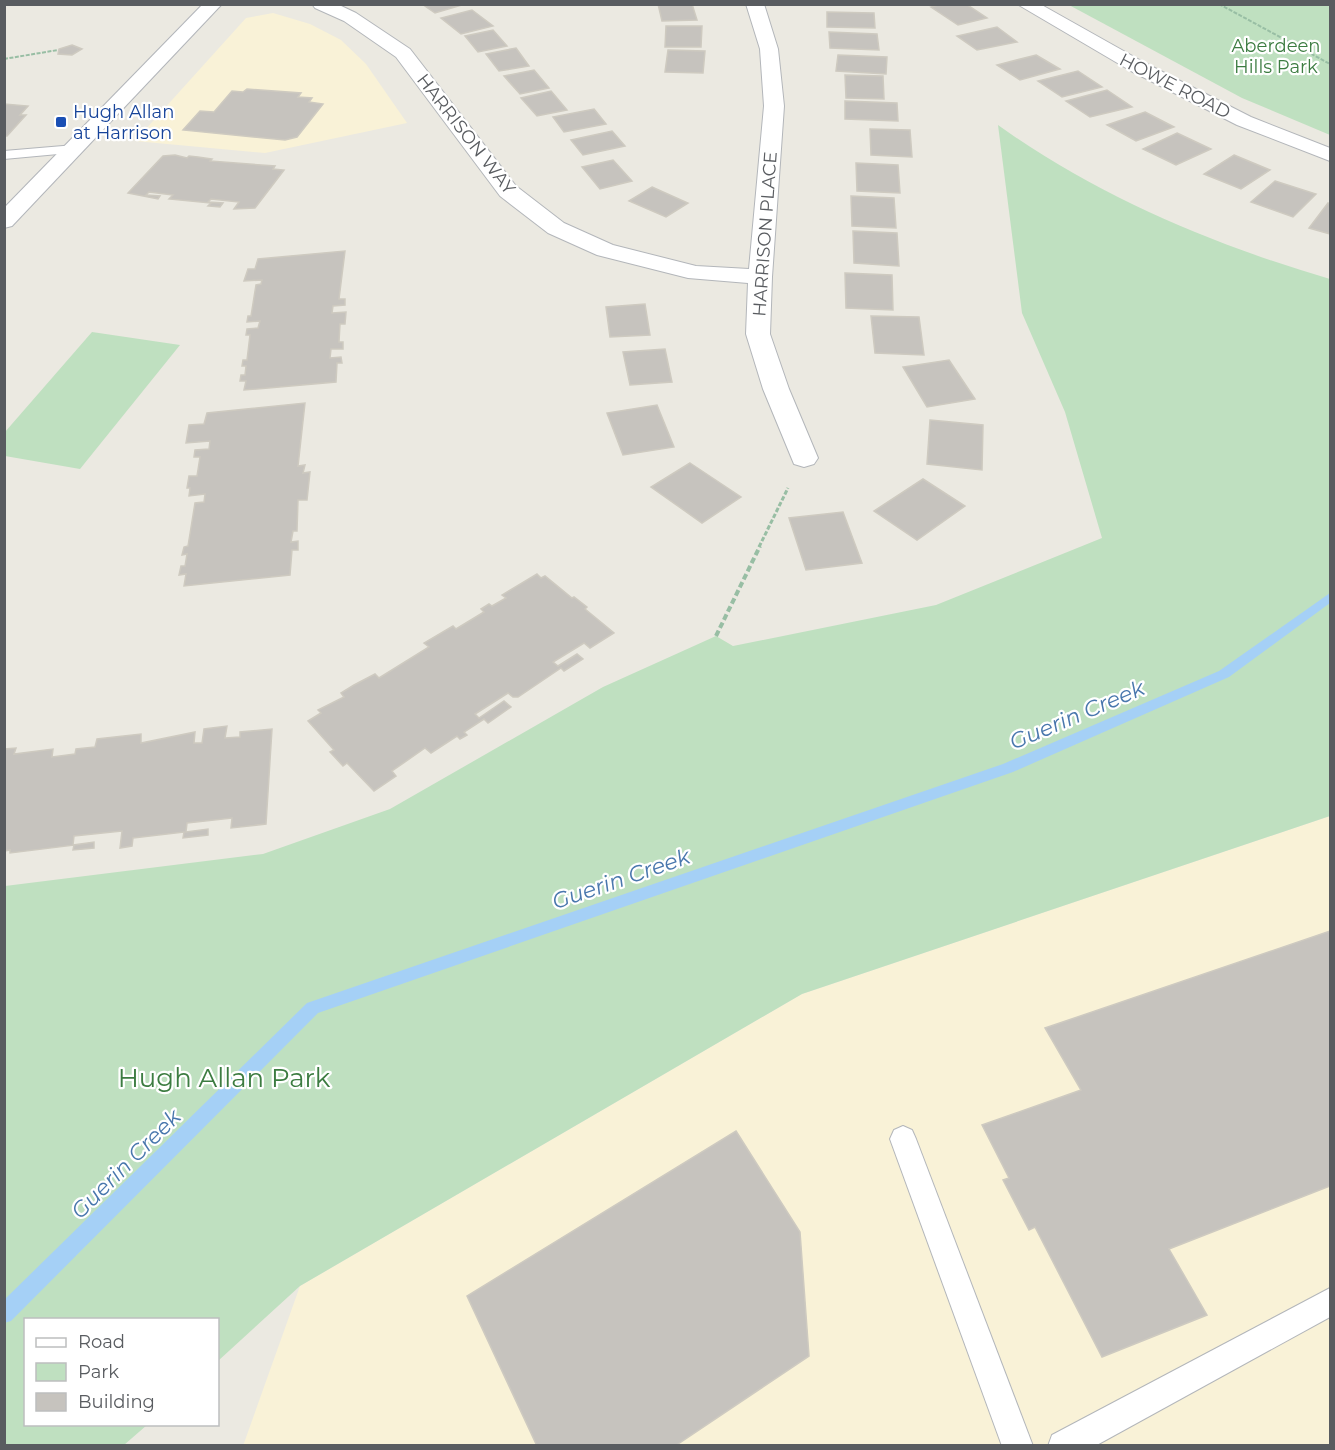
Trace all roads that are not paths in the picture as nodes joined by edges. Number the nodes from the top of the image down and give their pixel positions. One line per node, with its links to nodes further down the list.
1 (213, 4): 5 (street)
2 (321, 4): 9 (street, HARRISON WAY)
3 (755, 4): 9 (street, HARRISON PLACE)
4 (1026, 4): 6 (street, HOWE ROAD)
5 (75, 149): 7 (lane); 8 (street)
6 (1330, 155)
7 (4, 156)
8 (4, 220)
9 (760, 277): 10 (street, HARRISON PLACE)
10 (804, 458)
11 (903, 1139): 13 (lane)
12 (1330, 1302): 14 (lane)
13 (1018, 1446)
14 (1063, 1446)

